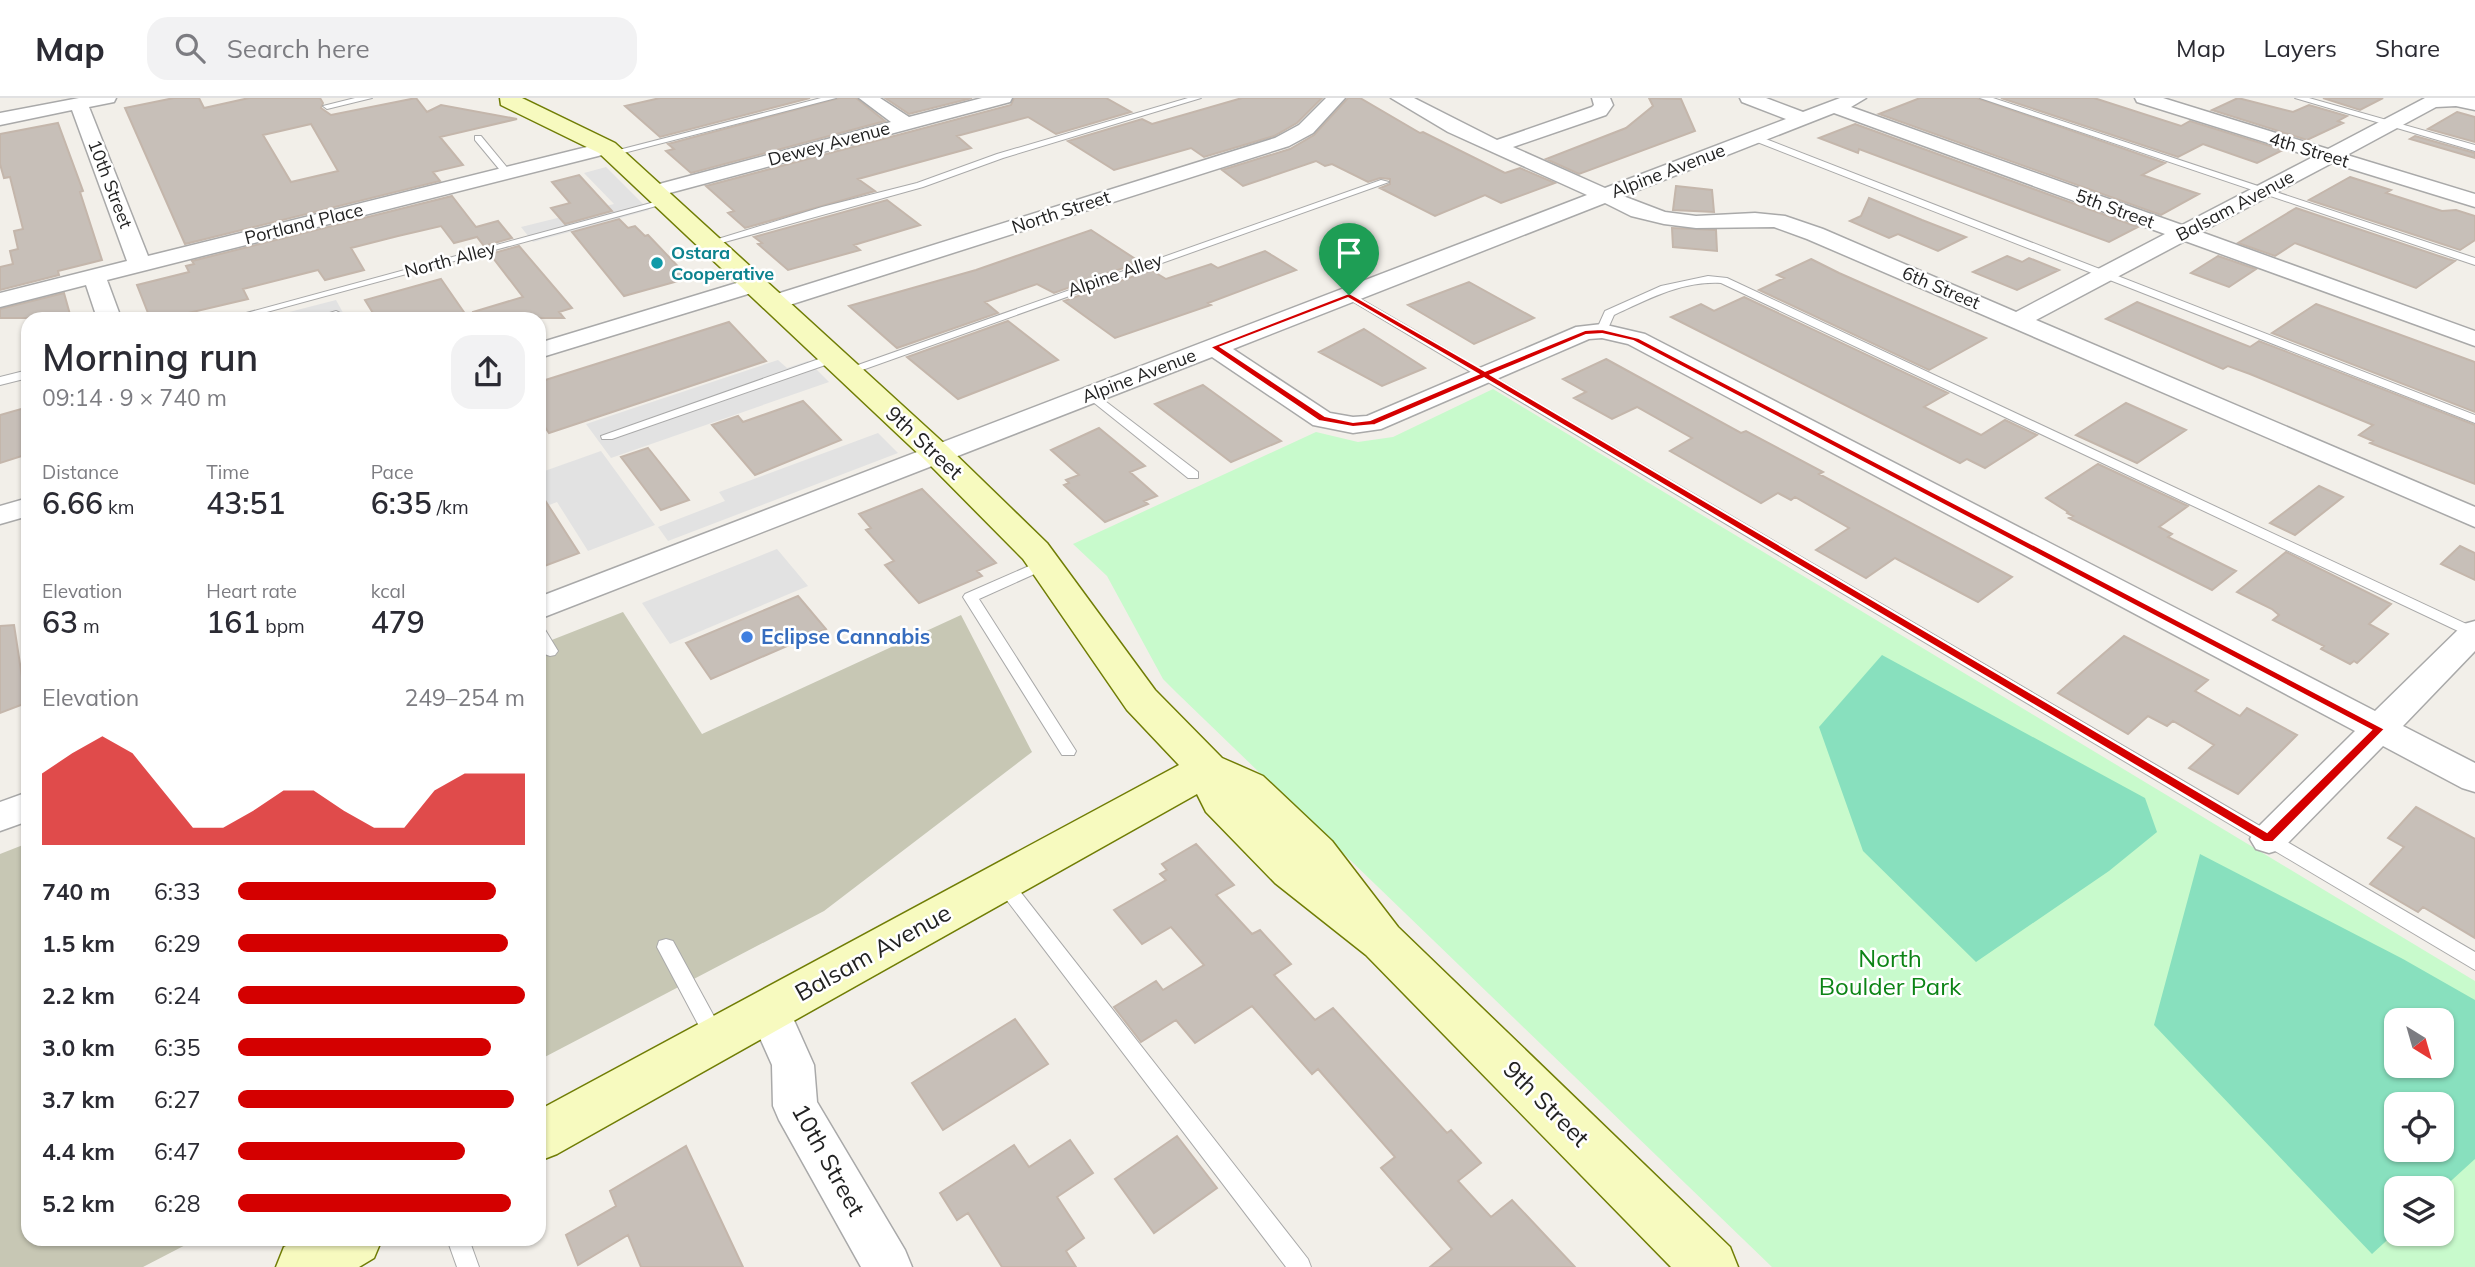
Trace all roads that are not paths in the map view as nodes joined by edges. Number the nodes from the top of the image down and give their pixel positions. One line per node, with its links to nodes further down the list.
1 (107, 98): 17 (street)
2 (368, 98): 18 (lane)
3 (832, 98): 28 (lane)
4 (868, 98): 22 (street)
5 (1003, 98): 22 (street, Dewey Avenue)
6 (1197, 98): 37 (lane)
7 (1336, 98): 42 (street, North Street)
8 (1401, 98): 26 (street, 6th Street)
9 (1601, 98): 26 (street)
10 (1749, 98): 21 (street)
11 (1857, 98): 19 (street, Alpine Avenue)
12 (1984, 98): 32 (lane)
13 (2144, 98): 29 (street, 4th Street)
14 (2300, 98): 23 (lane)
15 (505, 99): 28 (street, 9th Street)
16 (2466, 102): 23 (street, Balsam Avenue)
17 (79, 104): 20 (street); 39 (street, 10th Street)
18 (327, 106)
19 (1834, 107): 21 (street, Alpine Avenue); 36 (street, 5th Street)
20 (0, 119)
21 (1804, 119): 25 (street, Alpine Avenue)
22 (906, 124): 34 (street, Dewey Avenue)
23 (2390, 124): 27 (lane); 29 (street, Balsam Avenue)
24 (478, 138): 30 (lane)
25 (1755, 138): 33 (street, Alpine Avenue); 40 (lane)
26 (1497, 146): 33 (street, 6th Street)
27 (2475, 149)
28 (610, 150): 30 (street, Portland Place); 34 (street, 9th Street)
29 (2329, 156): 32 (street, Balsam Avenue); 35 (street, 4th Street)
30 (507, 173): 39 (street, Portland Place)
31 (1384, 182): 52 (lane, Alpine Alley)
32 (2263, 191): 36 (street, Balsam Avenue); 38 (lane)
33 (1606, 195): 43 (street, Alpine Avenue); 47 (street, 6th Street)
34 (661, 196): 37 (street, 9th Street); 46 (lane, North Alley)
35 (2475, 201)
36 (2183, 234): 40 (street, Balsam Avenue); 49 (street, 5th Street)
37 (710, 243): 42 (street, 9th Street)
38 (2475, 262)
39 (140, 265): 41 (street, Portland Place)
40 (2105, 275): 47 (street, Balsam Avenue); 57 (lane)
41 (93, 276): 44 (street, Portland Place); 45 (street)
42 (763, 294): 51 (street, North Street); 52 (street, 9th Street)
43 (1349, 295): 50 (street, Alpine Avenue); 53 (lane)
44 (0, 299)
45 (106, 312)
46 (255, 312)
47 (2017, 321): 63 (street, 6th Street)
48 (1602, 331): 53 (street); 66 (lane); 69 (street)
49 (2475, 339)
50 (1214, 347): 53 (street); 56 (street, Alpine Avenue)
51 (546, 349)
52 (840, 365): 58 (lane, Alpine Alley); 59 (street, 9th Street)
53 (1485, 374): 75 (lane)
54 (21, 376): 55 (lane)
55 (0, 382)
56 (1092, 395): 59 (street, Alpine Avenue); 60 (lane)
57 (2475, 419)
58 (607, 436)
59 (937, 454): 64 (street, 9th Street); 65 (street, Alpine Avenue)
60 (1193, 475)
61 (21, 509): 62 (street)
62 (0, 515)
63 (2475, 518)
64 (1045, 564): 70 (lane); 71 (street, 9th Street)
65 (546, 606)
66 (2475, 633): 69 (street)
67 (546, 644): 68 (lane)
68 (550, 651)
69 (2379, 729): 72 (street); 75 (street)
70 (1068, 751)
71 (1207, 769): 76 (street, Balsam Avenue); 88 (street, 9th Street)
72 (2475, 779)
73 (21, 810): 74 (street)
74 (0, 817)
75 (2269, 839): 78 (lane)
76 (1002, 881): 79 (street, Balsam Avenue); 87 (lane)
77 (666, 947): 80 (lane)
78 (2475, 962)
79 (769, 1011): 80 (street, Balsam Avenue); 86 (street, 10th Street)
80 (716, 1040): 81 (street, Balsam Avenue)
81 (546, 1133)
82 (342, 1246): 84 (street)
83 (460, 1246): 85 (lane)
84 (304, 1267)
85 (468, 1267)
86 (888, 1267)
87 (1300, 1267)
88 (1710, 1267)

